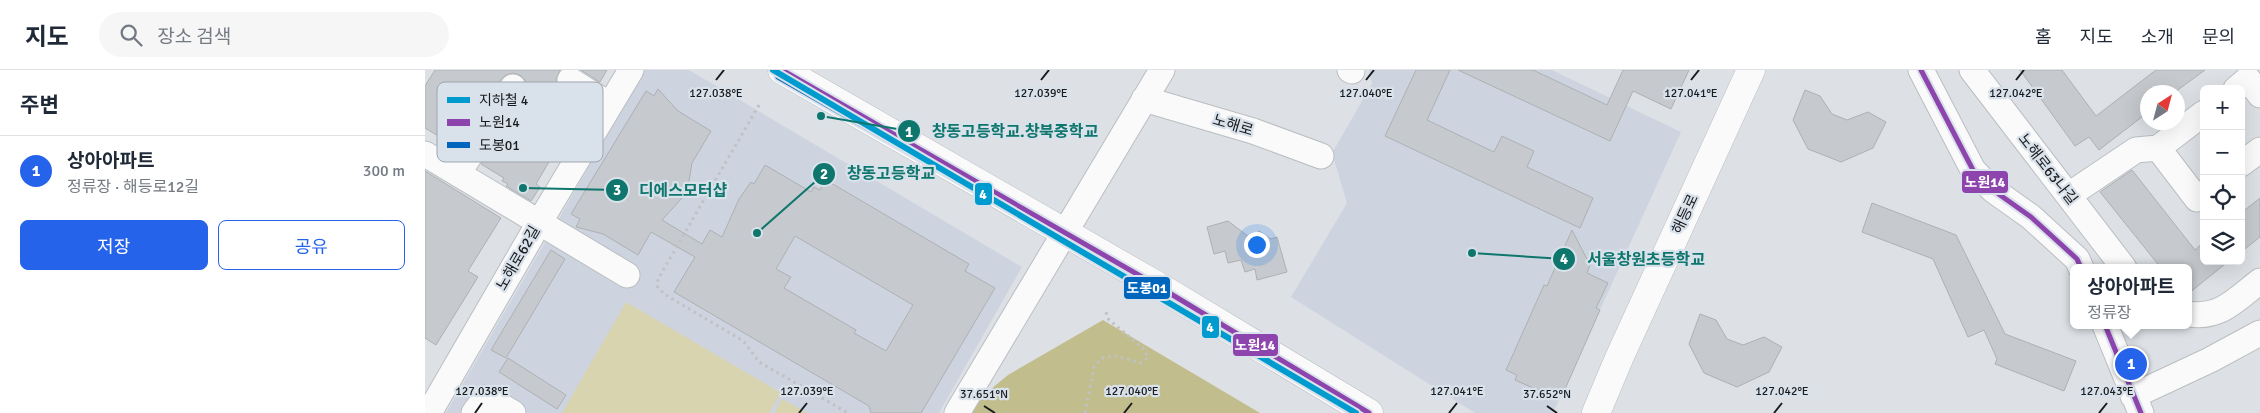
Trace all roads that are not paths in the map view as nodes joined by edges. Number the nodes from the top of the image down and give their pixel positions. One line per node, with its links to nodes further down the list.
1 (631, 70): 13 (street, 노해로62길)
2 (1162, 70): 11 (street)
3 (1751, 70): 43 (main road, 해등로)
4 (1921, 70): 30 (street)
5 (1972, 70): 26 (street, 노해로63나길)
6 (792, 73): 29 (main road)
7 (570, 80): 8 (street)
8 (573, 82)
9 (2241, 85): 10 (street)
10 (2260, 95)
11 (1144, 99): 19 (street, 노해로); 29 (street)
12 (603, 101): 13 (street)
13 (610, 105): 15 (street, 노해로62길)
14 (2200, 116): 16 (street)
15 (603, 117)
16 (2158, 148): 26 (street); 27 (street)
17 (2260, 150): 21 (street)
18 (425, 154): 20 (street)
19 (1321, 156)
20 (437, 161)
21 (2245, 161)
22 (439, 162): 25 (street)
23 (466, 162): 25 (street)
24 (576, 162): 28 (street, 노해로62길)
25 (459, 174): 28 (street)
26 (2069, 195): 31 (street, 노해로63나길)
27 (2200, 196)
28 (539, 223): 32 (street); 38 (street, 노해로62길)
29 (1065, 232): 41 (street); 42 (main road)
30 (2079, 264)
31 (2121, 264)
32 (627, 275)
33 (2260, 281): 34 (street)
34 (2192, 315)
35 (2107, 329): 37 (street)
36 (2260, 333): 37 (street)
37 (2137, 405)
38 (429, 413)
39 (474, 413): 40 (street)
40 (513, 413)
41 (957, 413)
42 (1369, 413)
43 (1596, 413)

